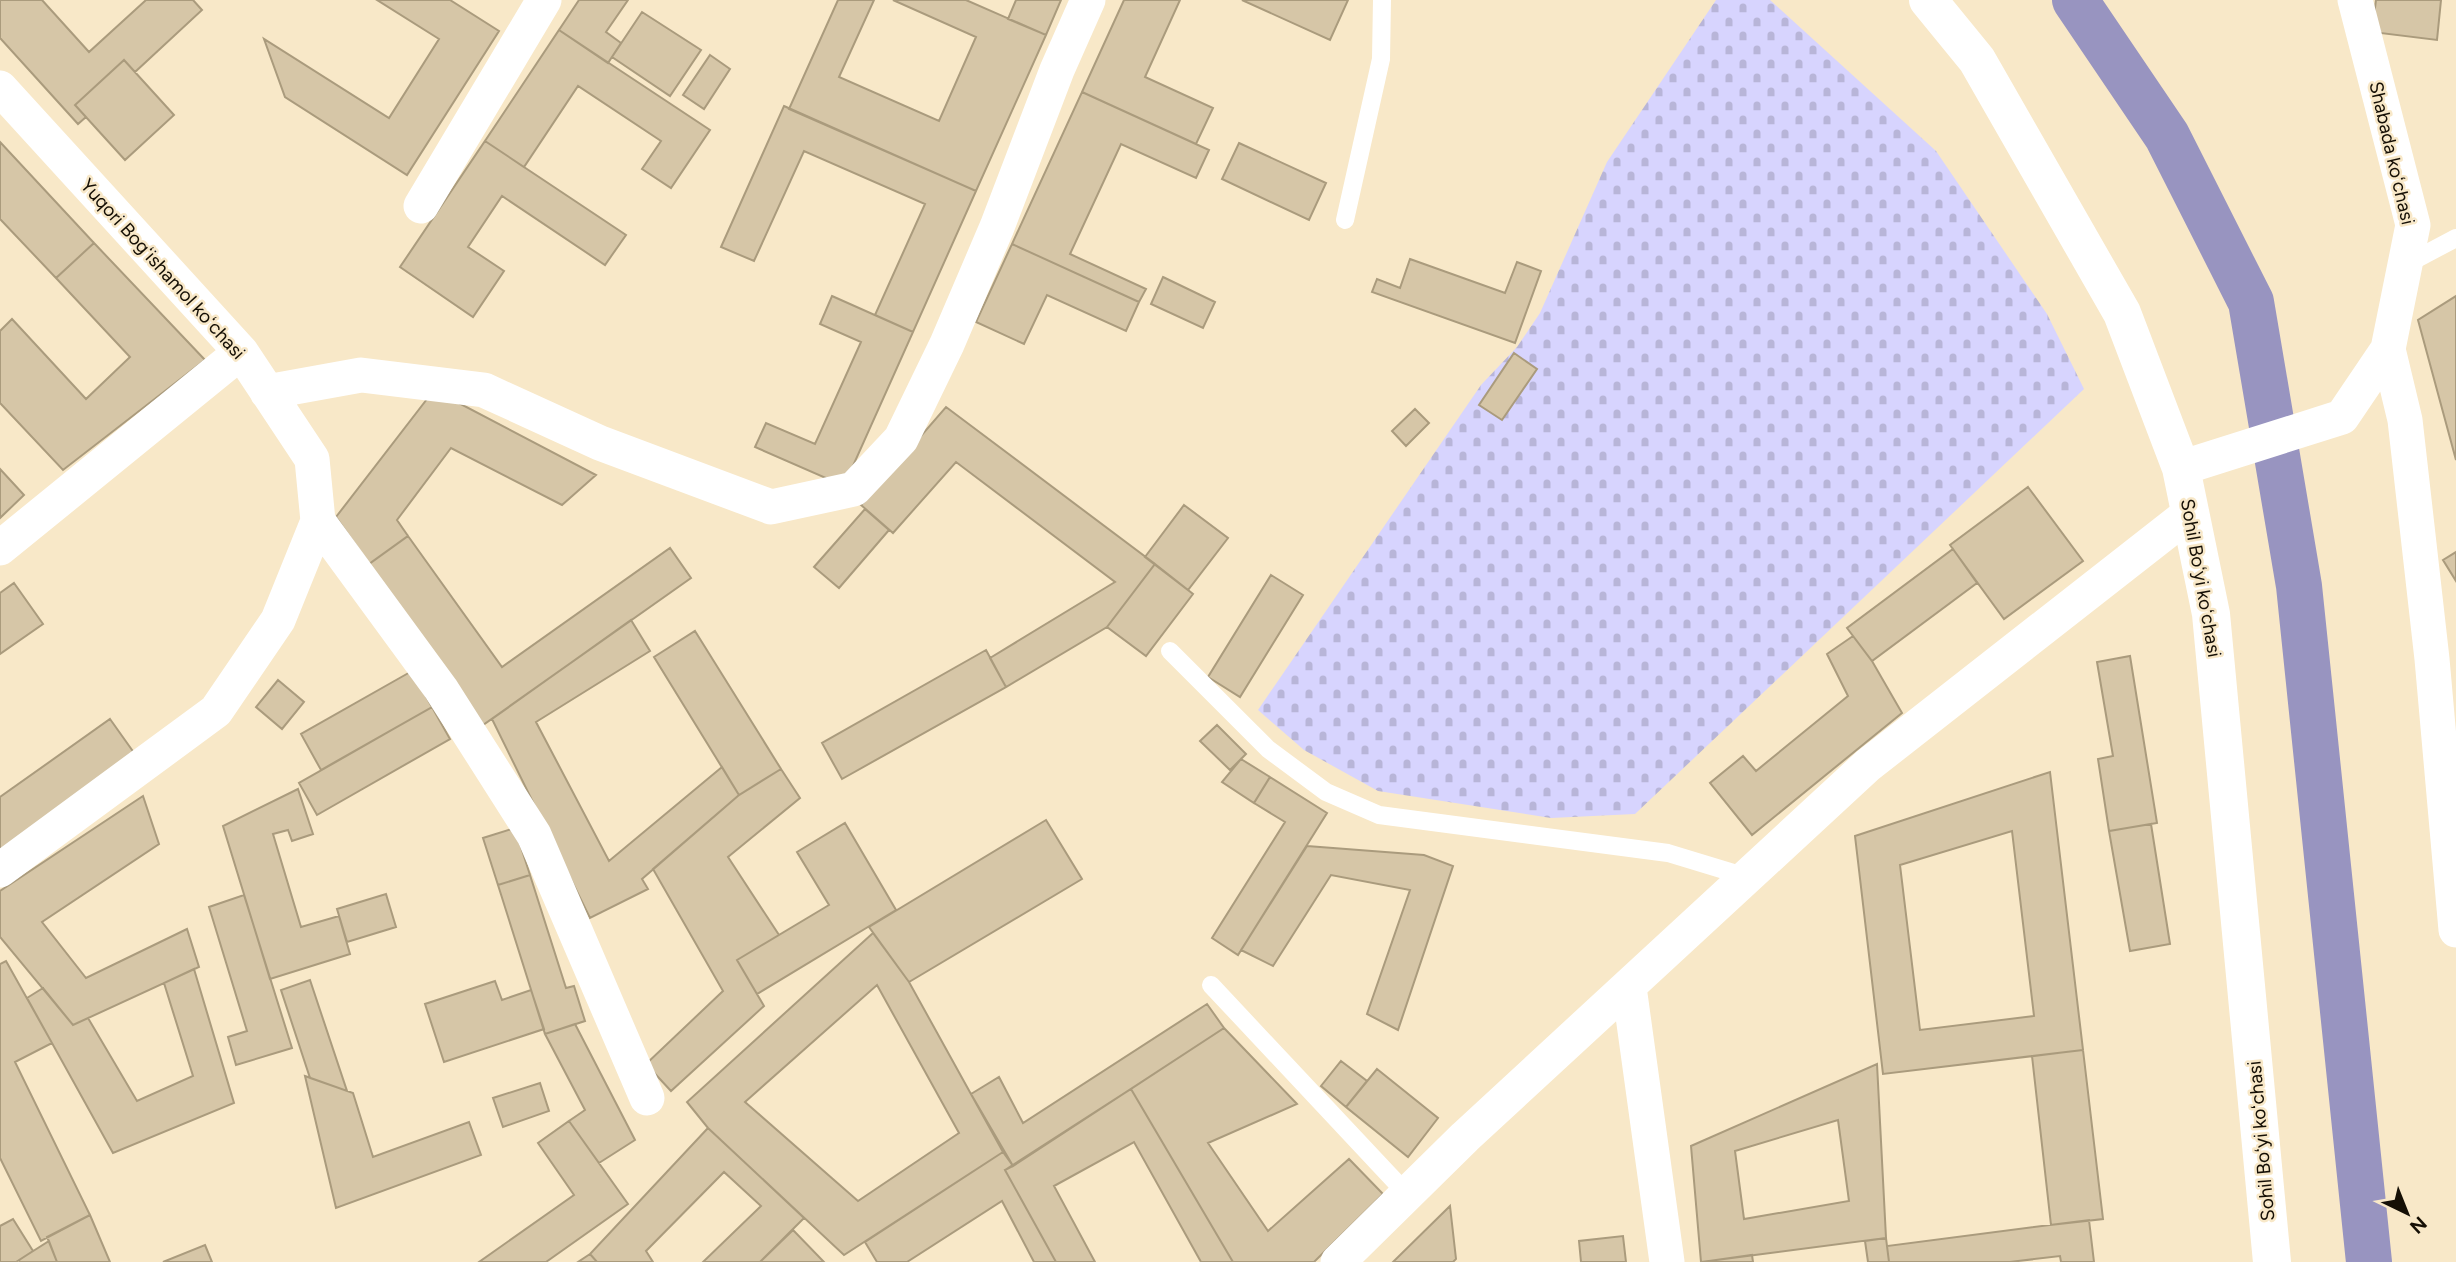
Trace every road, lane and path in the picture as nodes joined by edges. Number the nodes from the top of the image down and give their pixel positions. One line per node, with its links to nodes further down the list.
1 (544, 0): 7 (street)
2 (1088, 0): 13 (street)
3 (1381, 0): 8 (lane)
4 (1928, 0): 14 (main road, Sohil Boʻyi koʻchasi)
5 (2355, 0): 10 (street, Shabada koʻchasi)
6 (0, 88): 12 (street, Yuqori Bogʻishamol koʻchasi)
7 (421, 206)
8 (1345, 220)
9 (2456, 238): 10 (lane)
10 (2405, 265): 11 (street, Shabada koʻchasi)
11 (2388, 349): 14 (street, Shabada koʻchasi); 19 (street)
12 (241, 352): 13 (street, Yuqori Bogʻishamol koʻchasi); 17 (street)
13 (267, 392): 16 (street, Yuqori Bogʻishamol koʻchasi)
14 (2181, 468): 15 (main road, Sohil Boʻyi koʻchasi)
15 (2190, 513): 21 (street); 29 (main road, Sohil Boʻyi koʻchasi)
16 (318, 521): 20 (street, Yuqori Bogʻishamol koʻchasi); 25 (street)
17 (0, 548)
18 (1170, 651): 21 (lane)
19 (2444, 651): 22 (street)
20 (0, 870)
21 (1747, 877): 24 (street)
22 (2456, 930)
23 (1211, 985): 26 (lane)
24 (1629, 987): 26 (street); 28 (street)
25 (647, 1098)
26 (1407, 1194): 27 (street)
27 (1338, 1262)
28 (1667, 1262)
29 (2272, 1262)

